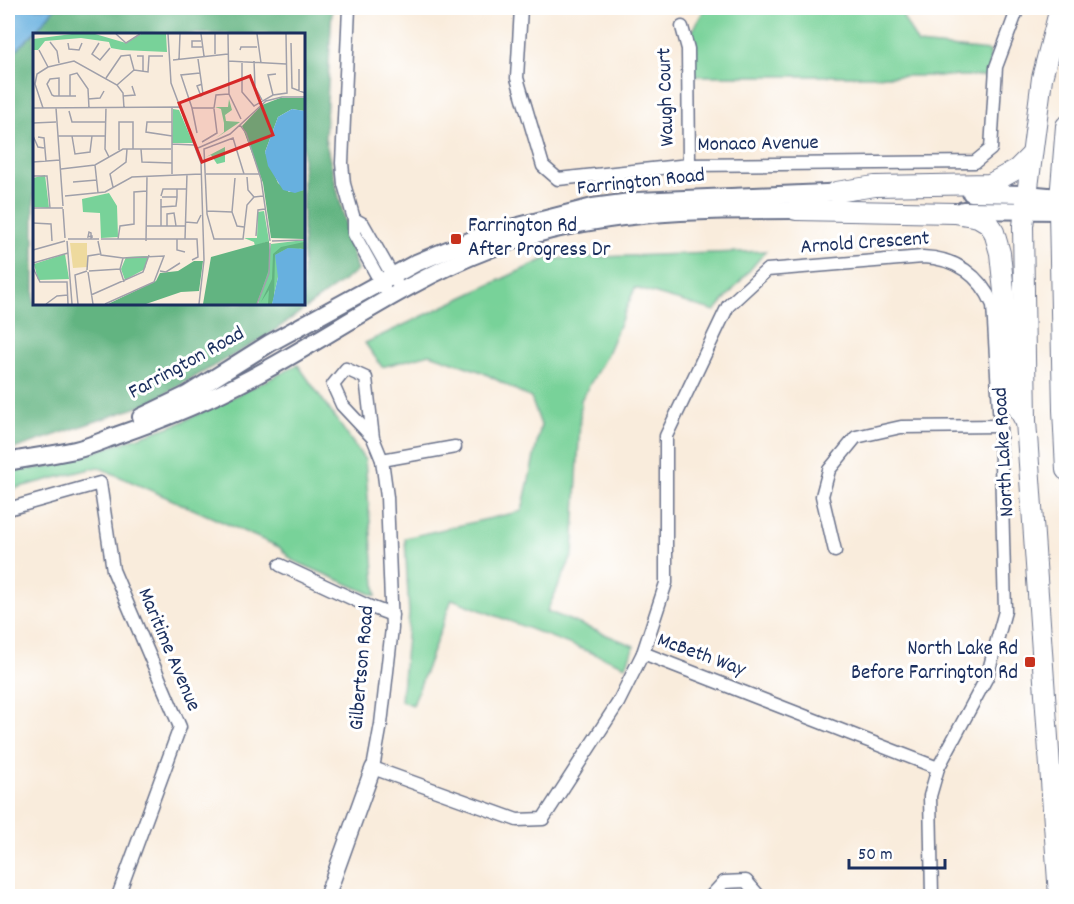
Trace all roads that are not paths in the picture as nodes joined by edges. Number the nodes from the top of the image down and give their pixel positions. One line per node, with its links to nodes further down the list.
1 (349, 8): 13 (street)
2 (521, 8): 8 (street, Monaco Avenue)
3 (1018, 8): 8 (street, Monaco Avenue)
4 (1060, 8): 7 (main road, North Lake Road)
5 (682, 27): 8 (street, Waugh Court)
6 (1066, 126): 11 (main road)
7 (1031, 155): 9 (main road); 10 (main road, North Lake Road)
8 (689, 165)
9 (836, 192): 10 (main road, Farrington Road); 13 (main road, Farrington Road)
10 (1025, 202): 11 (main road, Farrington Road); 12 (main road, Farrington Road); 15 (main road, North Lake Road)
11 (1059, 204): 22 (main road)
12 (796, 210): 14 (main road, Farrington Road); 15 (main road)
13 (386, 280): 14 (street); 19 (main road, Farrington Road)
14 (395, 294): 19 (main road, Farrington Road)
15 (1026, 421): 30 (main road, North Lake Road)
16 (1000, 426): 24 (street); 27 (street, Arnold Crescent); 29 (street, Arnold Crescent)
17 (373, 438): 17 (street, Gilbertson Road); 20 (street, Gilbertson Road)
18 (455, 447): 20 (street)
19 (31, 457): 21 (main road, Farrington Road)
20 (382, 460): 26 (street, Gilbertson Road)
21 (8, 462)
22 (1066, 470)
23 (8, 509): 32 (street, Maritime Avenue)
24 (835, 551)
25 (280, 565): 26 (street)
26 (392, 615): 28 (street, Gilbertson Road)
27 (644, 653): 28 (street, McBeth Way); 29 (street, McBeth Way)
28 (373, 768): 33 (street, Gilbertson Road)
29 (938, 768): 36 (street)
30 (1060, 829): 31 (main road, North Lake Road)
31 (1061, 885)
32 (118, 897)
33 (327, 897)
34 (711, 897): 35 (street)
35 (759, 897)
36 (932, 897)

